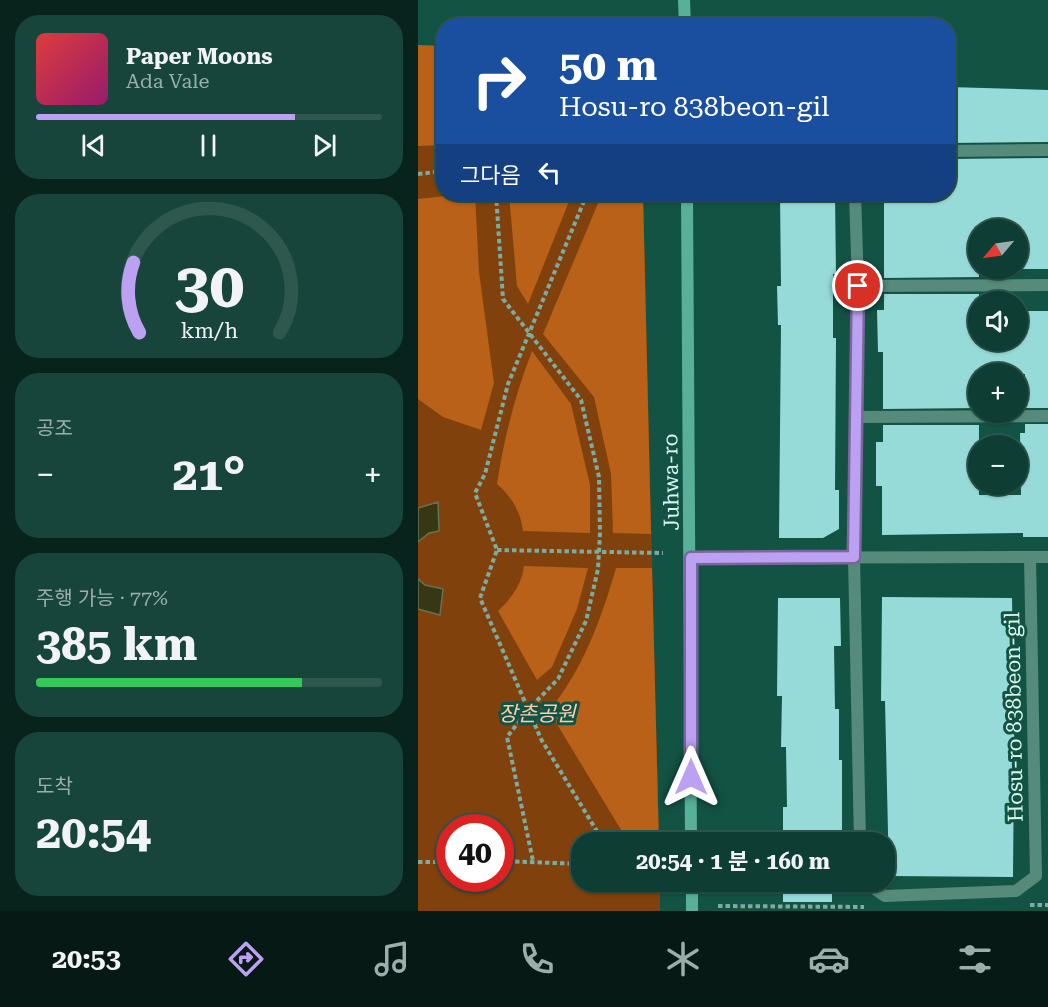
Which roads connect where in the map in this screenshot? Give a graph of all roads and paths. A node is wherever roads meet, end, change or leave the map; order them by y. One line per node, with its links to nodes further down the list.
1 (684, 0): 2 (street)
2 (685, 18)
3 (1048, 150): 4 (street)
4 (956, 151)
5 (436, 172): 6 (path)
6 (418, 174)
7 (496, 201): 13 (path)
8 (584, 201): 13 (path)
9 (687, 201): 22 (street, Juhwa-ro)
10 (856, 201): 12 (street)
11 (1048, 285): 12 (street)
12 (858, 286): 15 (street)
13 (529, 335): 16 (path); 17 (path)
14 (1048, 416): 15 (street)
15 (856, 417): 19 (street)
16 (497, 550): 17 (path); 23 (path)
17 (600, 551): 18 (path); 23 (path)
18 (663, 553)
19 (854, 557): 20 (street); 22 (street); 26 (street)
20 (1030, 557): 21 (street); 33 (street, Hosu-ro 838beon-gil)
21 (1048, 557)
22 (691, 558): 25 (street, Juhwa-ro)
23 (528, 710): 24 (path); 28 (path)
24 (597, 832)
25 (691, 832)
26 (860, 832)
27 (514, 861): 28 (path)
28 (533, 861): 31 (path)
29 (418, 862): 30 (path)
30 (436, 862)
31 (571, 863)
32 (691, 892): 34 (street)
33 (879, 892)
34 (691, 911)

